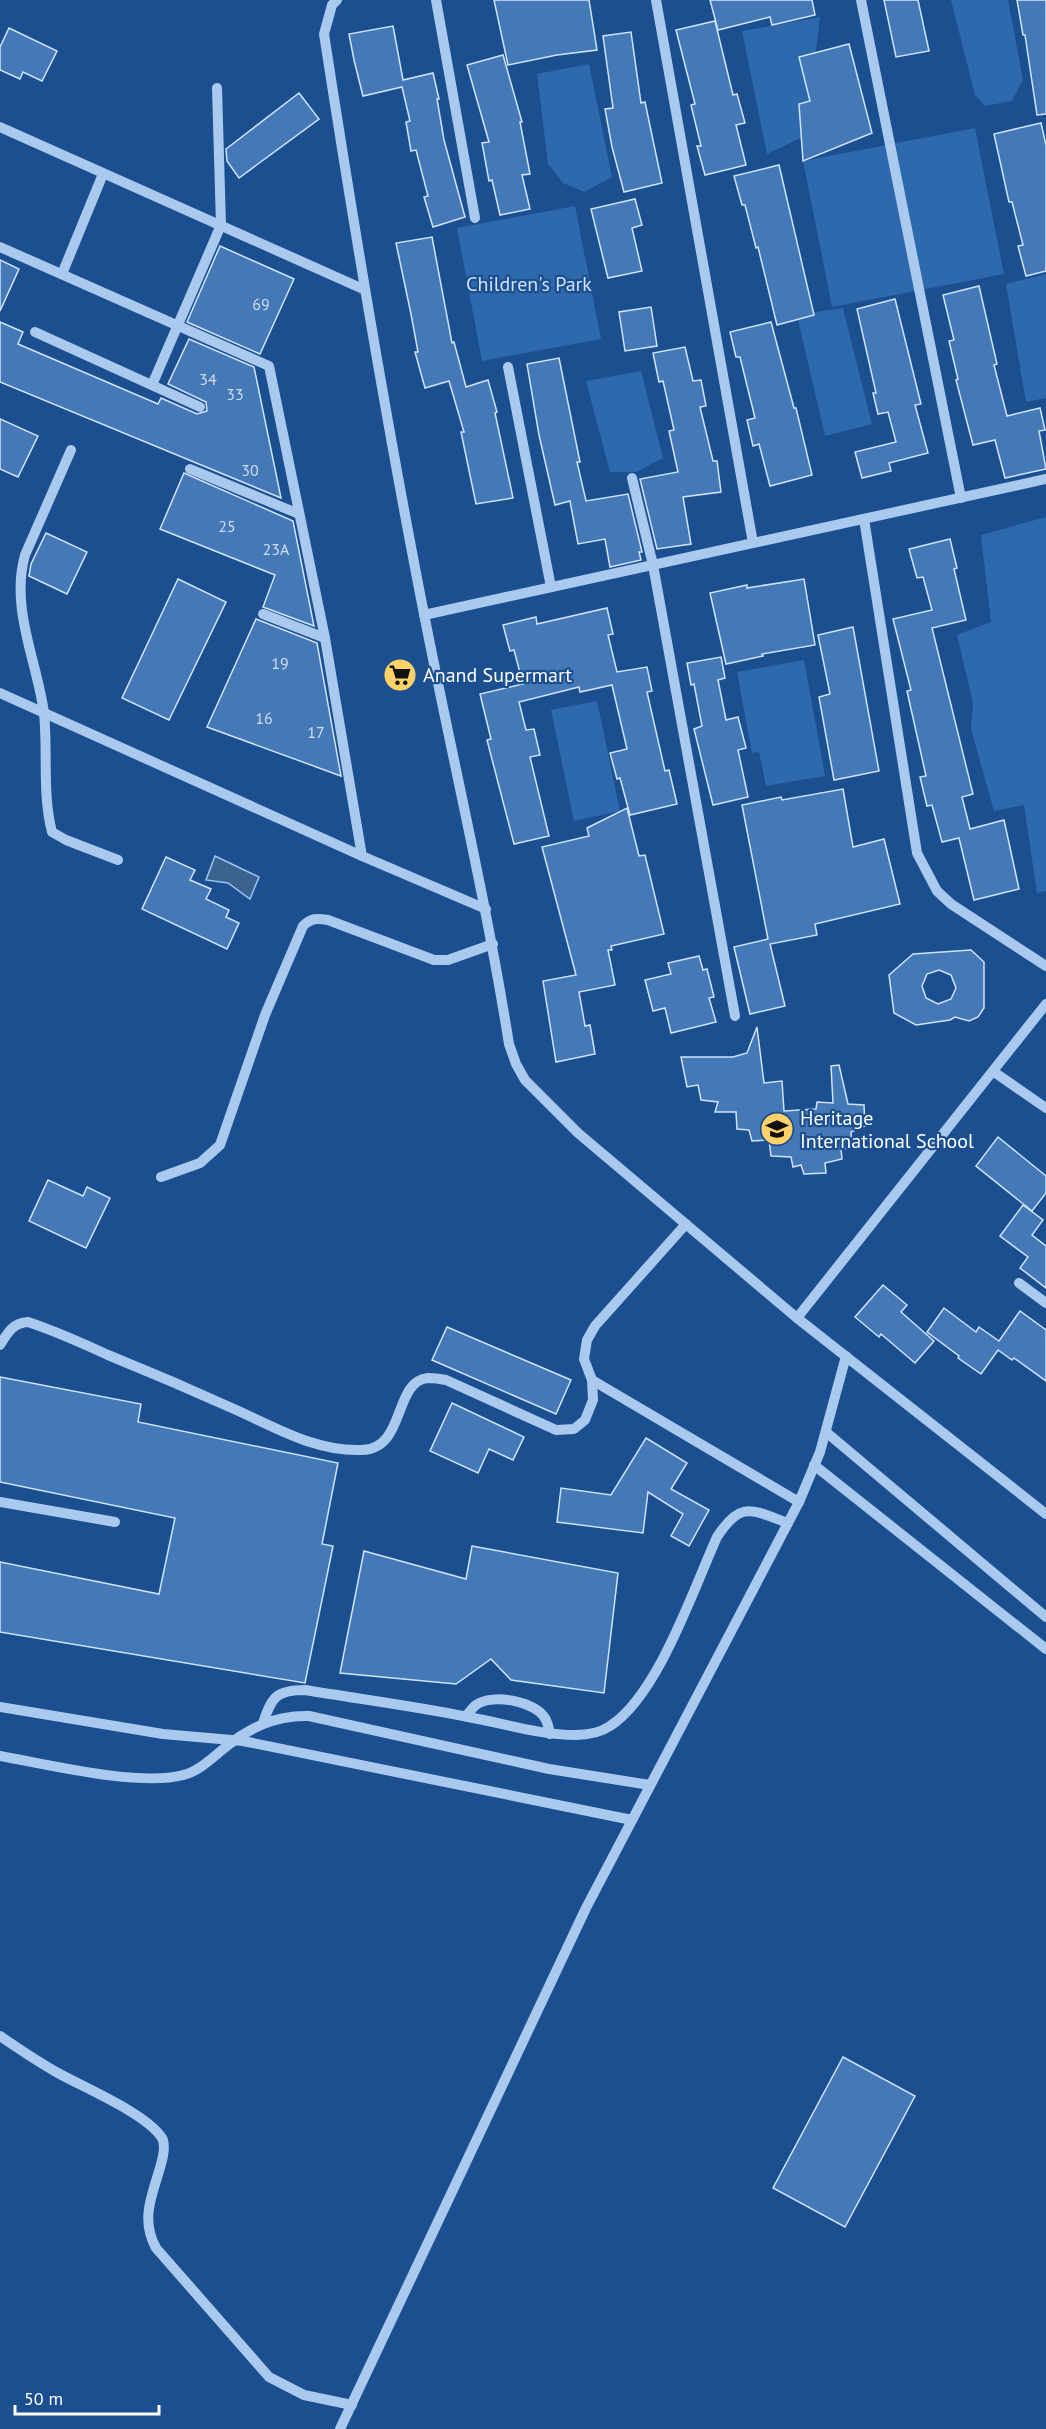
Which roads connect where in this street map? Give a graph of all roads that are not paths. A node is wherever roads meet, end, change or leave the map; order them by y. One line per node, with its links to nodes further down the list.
1 (337, 0): 12 (street)
2 (436, 0): 8 (street)
3 (656, 0): 25 (street)
4 (861, 0): 22 (street)
5 (217, 87): 9 (street)
6 (0, 127): 7 (street)
7 (103, 174): 9 (street); 11 (street)
8 (475, 218)
9 (221, 225): 12 (street); 13 (street)
10 (0, 247): 11 (street)
11 (62, 274): 13 (street)
12 (363, 289): 29 (street)
13 (178, 324): 16 (street); 23 (street)
14 (35, 332): 16 (street)
15 (508, 367): 27 (street)
16 (152, 385): 17 (street)
17 (200, 407)
18 (71, 450): 32 (street)
19 (190, 469): 23 (street)
20 (632, 478): 26 (street)
21 (1046, 479): 22 (street)
22 (962, 498): 24 (street)
23 (300, 514): 30 (street)
24 (864, 519): 25 (street); 37 (street)
25 (753, 543): 26 (street)
26 (652, 565): 27 (street); 39 (street)
27 (550, 587): 29 (street)
28 (263, 614): 30 (street)
29 (424, 615): 35 (street)
30 (325, 638): 33 (street)
31 (0, 693): 32 (street)
32 (44, 712): 33 (street); 34 (street)
33 (362, 856): 35 (street)
34 (118, 860)
35 (486, 909): 36 (street)
36 (493, 944): 42 (street); 43 (street)
37 (1046, 966)
38 (1046, 1004): 40 (street)
39 (735, 1016)
40 (994, 1072): 41 (street); 46 (street)
41 (1046, 1108)
42 (161, 1178)
43 (686, 1224): 46 (street); 49 (street)
44 (1019, 1283): 45 (street)
45 (1046, 1303)
46 (797, 1318): 48 (street)
47 (0, 1345): 49 (street)
48 (846, 1356): 50 (street); 54 (street)
49 (592, 1380): 53 (street)
50 (826, 1432): 51 (street); 57 (street)
51 (814, 1465): 53 (street); 58 (street)
52 (0, 1502): 55 (street)
53 (799, 1502): 56 (street)
54 (1045, 1513)
55 (115, 1522)
56 (788, 1523): 62 (street); 65 (street)
57 (1046, 1617)
58 (1046, 1649)
59 (0, 1707): 63 (street)
60 (466, 1716): 61 (street); 62 (street); 62 (street)
61 (263, 1723): 63 (street); 65 (street)
62 (550, 1734)
63 (233, 1740): 64 (street); 66 (street)
64 (0, 1756)
65 (650, 1785): 66 (street)
66 (632, 1820): 68 (street)
67 (0, 2036): 68 (street)
68 (352, 2405): 69 (street)
69 (340, 2429)

